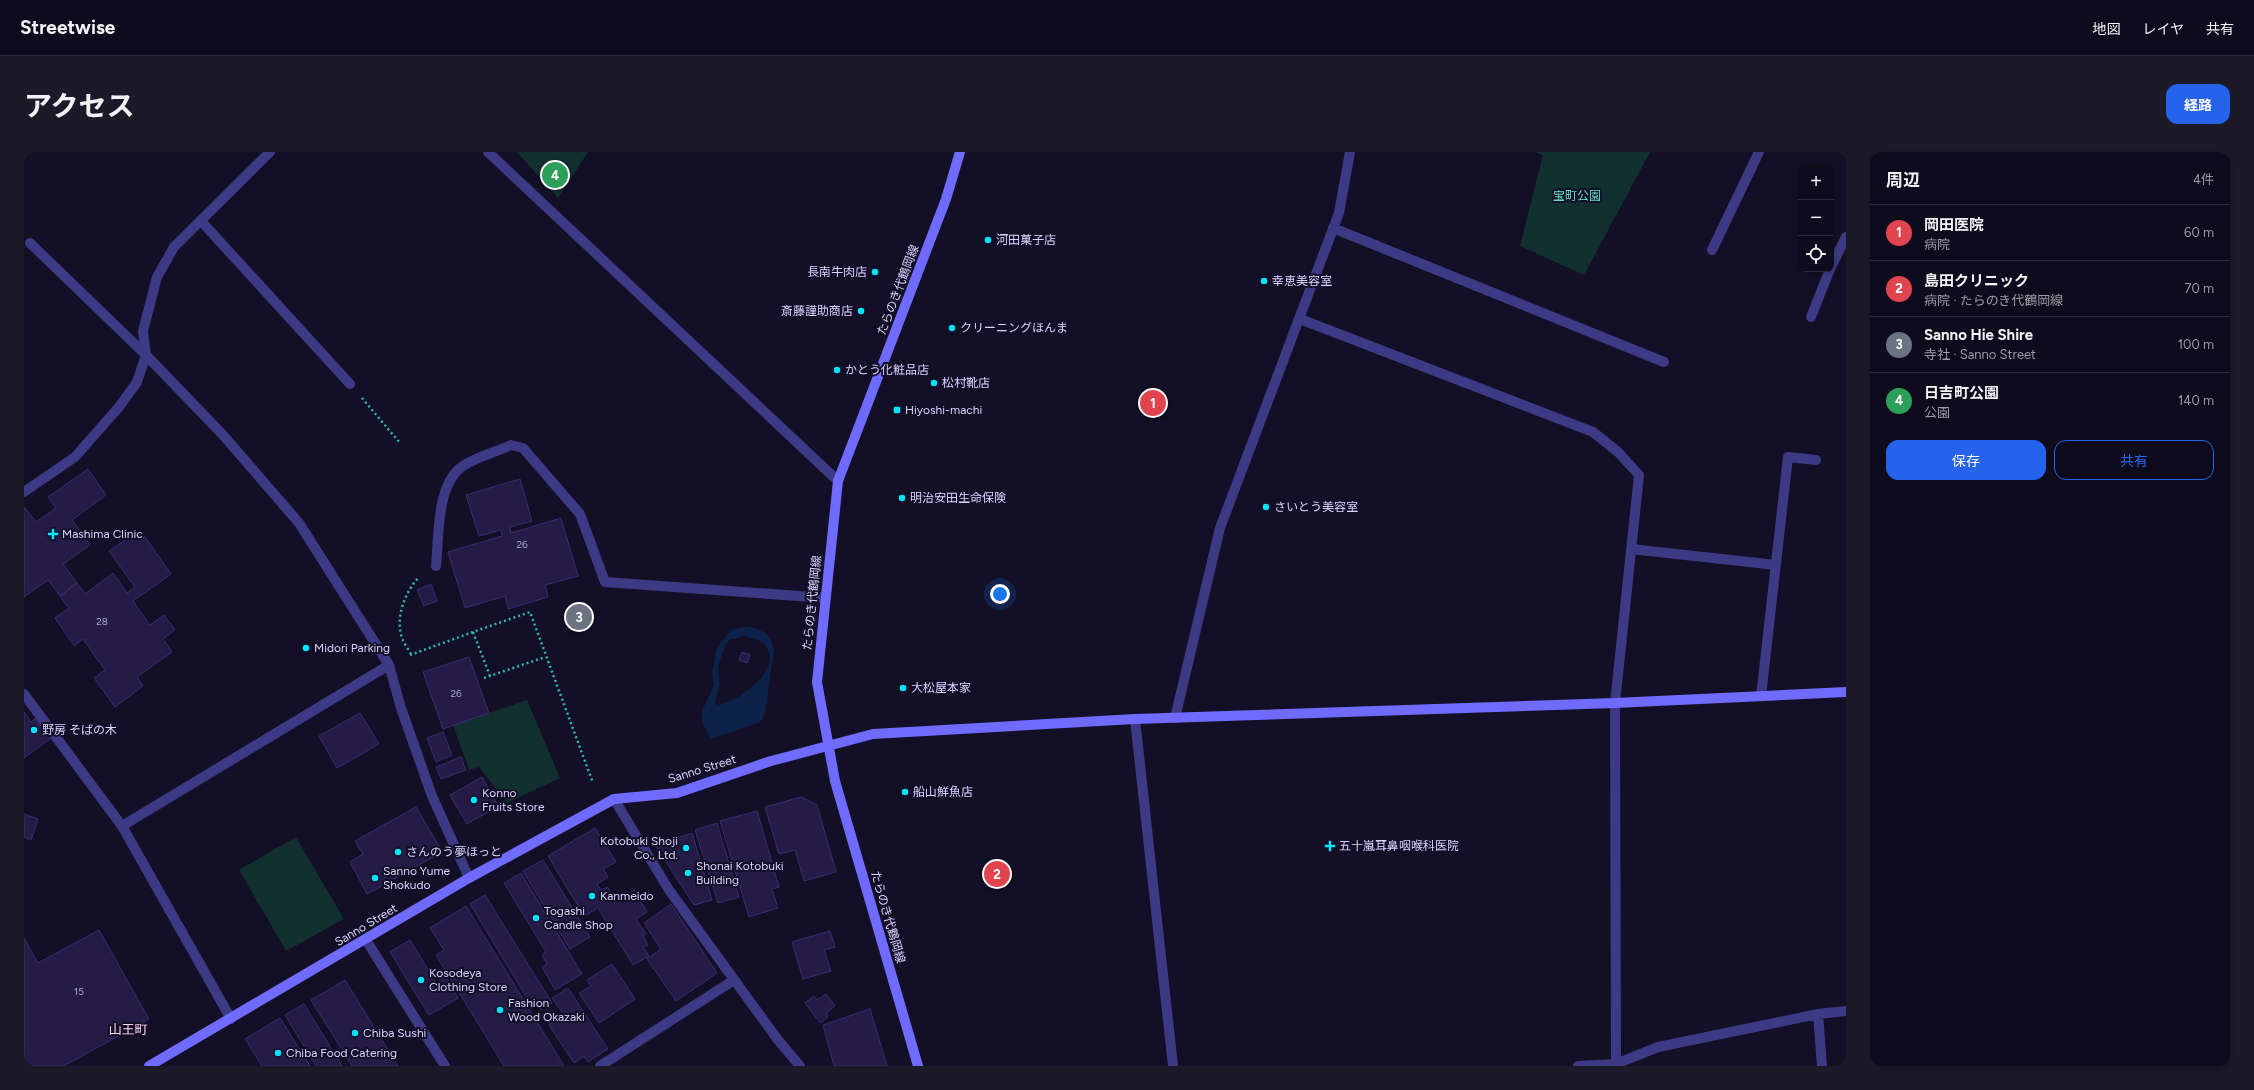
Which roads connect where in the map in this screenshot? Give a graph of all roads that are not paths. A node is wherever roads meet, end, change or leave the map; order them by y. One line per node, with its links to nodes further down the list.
1 (270, 152): 6 (street)
2 (488, 152): 19 (street)
3 (960, 152): 19 (street, たらのき代鶴岡線)
4 (1350, 152): 7 (street)
5 (1759, 152): 10 (street)
6 (201, 221): 15 (street); 17 (street)
7 (1333, 228): 14 (street); 16 (street)
8 (1846, 237): 11 (street)
9 (30, 243): 15 (street)
10 (1712, 250)
11 (1834, 260)
12 (1828, 272): 13 (street)
13 (1811, 317)
14 (1300, 319): 21 (street); 30 (street)
15 (146, 355): 20 (street); 25 (street)
16 (1664, 362)
17 (350, 384)
18 (1816, 460): 22 (street)
19 (838, 481): 24 (street, たらのき代鶴岡線)
20 (24, 492)
21 (1631, 549): 22 (street); 29 (street)
22 (1776, 565): 28 (street)
23 (436, 566): 24 (street)
24 (826, 598): 32 (street, たらのき代鶴岡線)
25 (389, 665): 34 (street); 35 (street)
26 (1846, 692): 28 (street, Sanno Street)
27 (24, 694): 34 (street)
28 (1761, 696): 29 (street, Sanno Street)
29 (1615, 702): 30 (street, Sanno Street); 41 (street)
30 (1175, 718): 31 (street, Sanno Street)
31 (1135, 719): 32 (street, Sanno Street); 47 (street)
32 (827, 746): 33 (street, Sanno Street); 46 (street, たらのき代鶴岡線)
33 (614, 799): 35 (street, Sanno Street); 37 (street)
34 (122, 826): 40 (street)
35 (469, 878): 36 (street, Sanno Street)
36 (366, 940): 40 (street, Sanno Street); 43 (street)
37 (734, 980): 44 (street); 45 (street)
38 (1846, 1011): 39 (street)
39 (1818, 1014): 41 (street); 49 (street)
40 (231, 1019): 42 (street, Sanno Street)
41 (1616, 1065): 48 (street)
42 (149, 1066)
43 (445, 1066)
44 (600, 1066)
45 (800, 1066)
46 (918, 1066)
47 (1173, 1066)
48 (1578, 1066)
49 (1822, 1066)

